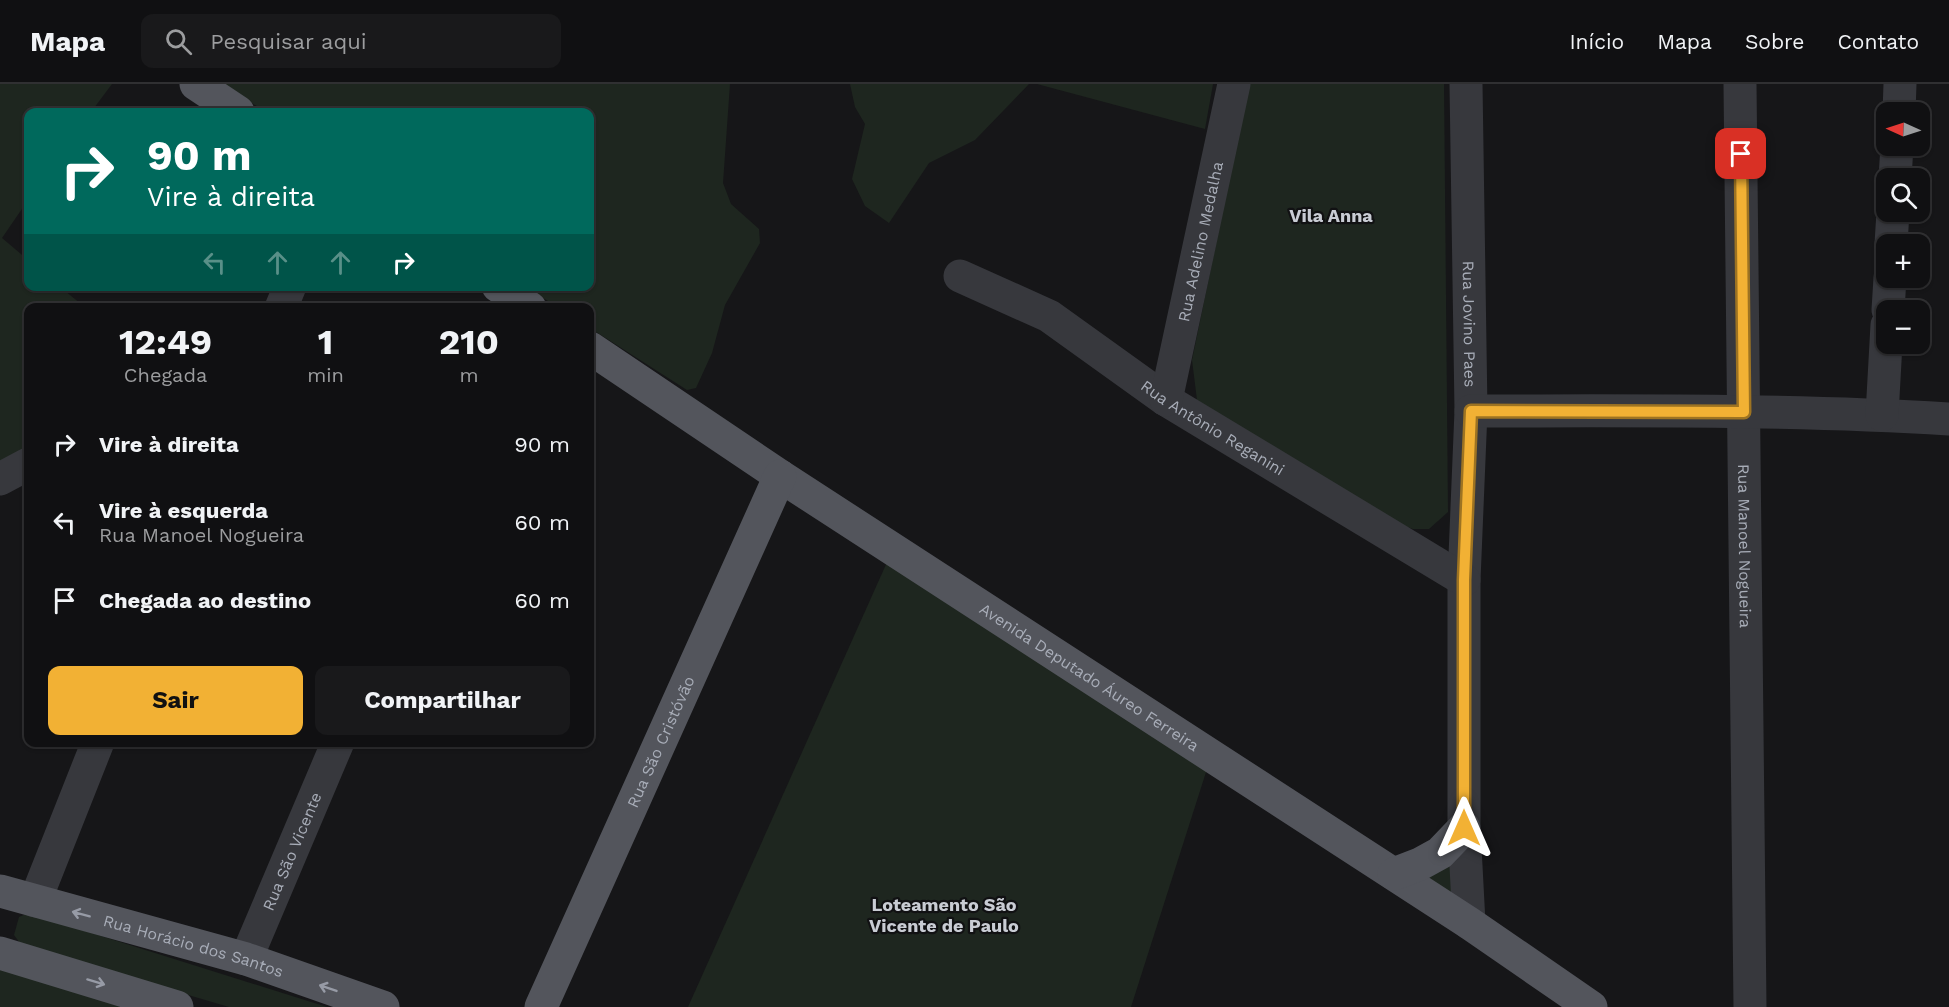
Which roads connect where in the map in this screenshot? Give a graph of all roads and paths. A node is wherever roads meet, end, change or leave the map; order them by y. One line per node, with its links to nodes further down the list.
1 (196, 84): 7 (main road)
2 (1234, 84): 11 (street, Rua Adelino Medalha)
3 (1466, 84): 12 (street, Rua Jovino Paes)
4 (1740, 84): 13 (street, Rua Manoel Nogueira)
5 (1900, 84): 6 (street)
6 (1899, 102)
7 (232, 108)
8 (960, 276): 11 (street, Rua Antônio Reganini)
9 (594, 351): 17 (main road, Avenida Deputado Áureo Ferreira)
10 (1885, 354): 14 (street)
11 (1167, 400): 19 (street, Rua Antônio Reganini)
12 (1471, 411): 13 (street); 19 (street, Rua Jovino Paes)
13 (1744, 412): 14 (street); 33 (street, Rua Manoel Nogueira)
14 (1882, 415): 15 (street)
15 (1949, 419)
16 (24, 466): 18 (street)
17 (780, 476): 23 (main road, Avenida Deputado Áureo Ferreira); 31 (main road, Rua São Cristóvão)
18 (0, 479)
19 (1464, 580): 22 (street, Rua Jovino Paes)
20 (96, 747): 25 (street)
21 (336, 747): 28 (street, Rua São Vicente)
22 (1464, 828): 23 (main road); 26 (street, Rua Jovino Paes)
23 (1394, 874): 26 (main road, Avenida Deputado Áureo Ferreira)
24 (0, 891): 25 (main road, Rua Horácio dos Santos)
25 (35, 901): 28 (main road, Rua Horácio dos Santos, one-way to 25)
26 (1469, 923): 32 (main road, Avenida Deputado Áureo Ferreira)
27 (0, 952): 29 (main road, one-way to 29)
28 (246, 959): 30 (main road, Rua Horácio dos Santos, one-way to 28)
29 (177, 1007)
30 (383, 1007)
31 (541, 1007)
32 (1591, 1007)
33 (1750, 1007)

